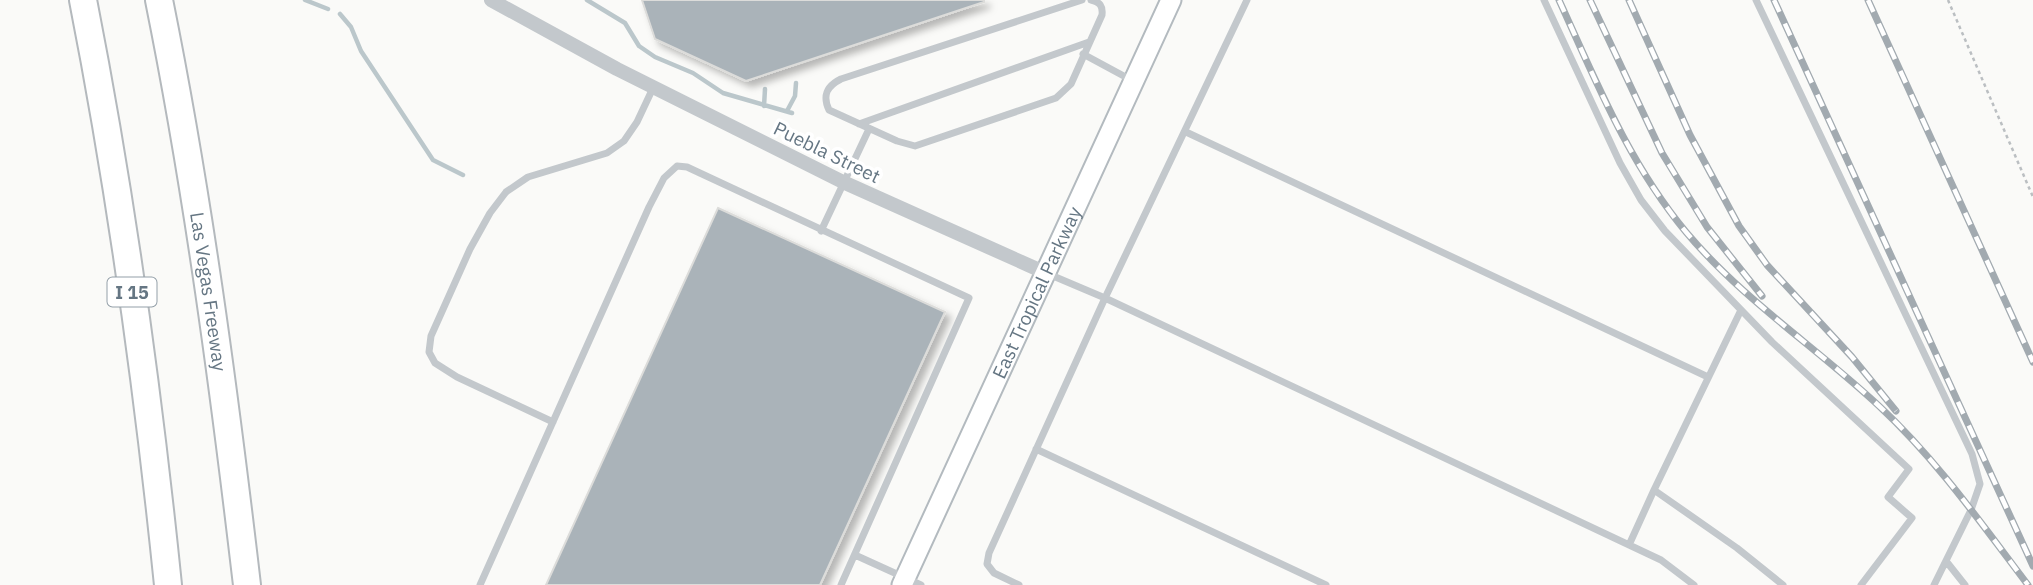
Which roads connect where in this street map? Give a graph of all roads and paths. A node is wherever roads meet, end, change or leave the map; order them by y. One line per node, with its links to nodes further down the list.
1 (83, 0): 33 (highway, I 15)
2 (159, 0): 34 (highway, Las Vegas Freeway)
3 (491, 0): 11 (street, Puebla Street)
4 (1082, 0): 16 (lane)
5 (1091, 0): 12 (lane)
6 (1171, 0): 14 (street, East Tropical Parkway)
7 (1247, 0): 18 (lane)
8 (1544, 0): 24 (lane)
9 (1756, 0): 31 (lane)
10 (1948, 0): 20 (path)
11 (510, 4): 15 (street, Puebla Street)
12 (1090, 41): 13 (lane); 16 (lane)
13 (1083, 54): 14 (lane); 17 (lane)
14 (1134, 81): 22 (street, East Tropical Parkway)
15 (654, 87): 19 (street, Puebla Street); 26 (lane)
16 (859, 124): 17 (lane)
17 (869, 129): 19 (lane)
18 (1186, 132): 23 (lane); 25 (lane)
19 (843, 182): 21 (lane); 22 (street, Puebla Street)
20 (2033, 197)
21 (821, 231): 26 (lane); 30 (lane)
22 (1045, 273): 23 (lane); 32 (street, East Tropical Parkway)
23 (1105, 298): 27 (lane); 29 (lane)
24 (1741, 310): 25 (lane); 41 (lane)
25 (1708, 377): 28 (lane)
26 (553, 422): 35 (lane)
27 (1037, 449): 37 (lane); 38 (lane)
28 (1654, 490): 29 (lane); 40 (lane)
29 (1629, 545): 39 (lane)
30 (855, 555): 32 (lane); 36 (lane)
31 (1946, 561): 42 (lane); 43 (lane)
32 (910, 583)
33 (169, 585)
34 (249, 585)
35 (480, 585)
36 (841, 585)
37 (1019, 585)
38 (1326, 585)
39 (1694, 585)
40 (1783, 585)
41 (1861, 585)
42 (1934, 585)
43 (1965, 585)

